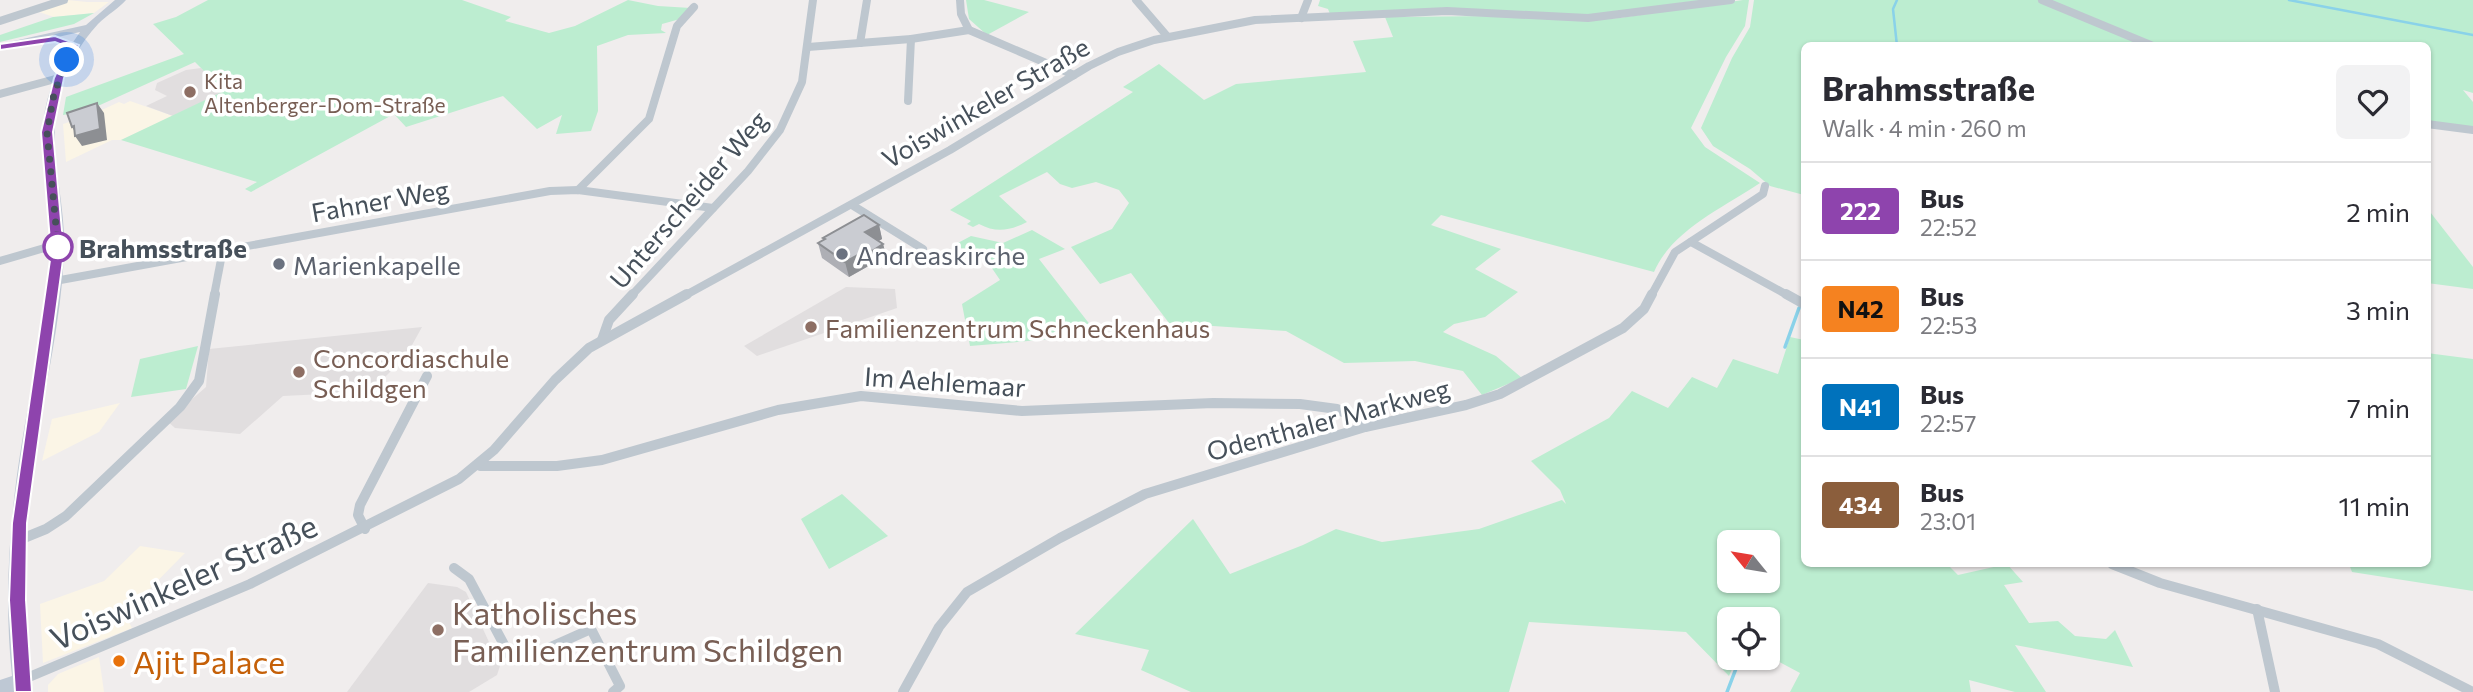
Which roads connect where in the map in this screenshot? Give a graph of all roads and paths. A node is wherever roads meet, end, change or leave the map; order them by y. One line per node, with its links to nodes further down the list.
1 (64, 0): 12 (street)
2 (121, 0): 13 (main road)
3 (813, 0): 22 (street, Unterscheider Weg)
4 (867, 0): 19 (street)
5 (960, 0): 14 (street)
6 (1136, 0): 15 (street)
7 (1308, 0): 11 (street)
8 (1731, 0): 11 (street, Voiswinkeler Straße)
9 (2042, 0): 18 (street)
10 (694, 7): 30 (street)
11 (1301, 18): 15 (street, Voiswinkeler Straße)
12 (0, 21)
13 (86, 29): 17 (main road); 20 (main road)
14 (969, 30): 16 (street); 23 (street)
15 (1167, 36): 23 (street, Voiswinkeler Straße)
16 (911, 39): 19 (street); 26 (street)
17 (28, 41): 20 (main road); 21 (main road)
18 (2142, 42)
19 (860, 43): 22 (street)
20 (74, 45): 24 (main road)
21 (0, 47)
22 (808, 47): 32 (street, Unterscheider Weg)
23 (1074, 75): 31 (street, Voiswinkeler Straße)
24 (59, 78): 25 (street); 34 (main road)
25 (0, 94)
26 (908, 102)
27 (2431, 125): 28 (street)
28 (2473, 130)
29 (1765, 186): 33 (street, Odenthaler Markweg)
30 (578, 190): 32 (street, Fahner Weg); 35 (street, Fahner Weg)
31 (852, 205): 36 (street); 40 (street, Voiswinkeler Straße)
32 (713, 208): 40 (street, Unterscheider Weg)
33 (1691, 242): 39 (street); 42 (street, Odenthaler Markweg)
34 (58, 244): 37 (street); 38 (main road)
35 (223, 249): 38 (street, Fahner Weg); 45 (street)
36 (923, 249)
37 (0, 261)
38 (55, 281): 45 (main road)
39 (1801, 302)
40 (602, 340): 43 (street, Voiswinkeler Straße)
41 (427, 376): 44 (street)
42 (1365, 427): 43 (street, Im Aehlemaar); 52 (street, Odenthaler Markweg)
43 (480, 466): 44 (street, Voiswinkeler Straße)
44 (365, 528): 49 (street, Voiswinkeler Straße)
45 (19, 540): 49 (main road)
46 (2120, 567): 48 (street)
47 (454, 568): 51 (street)
48 (2257, 609): 53 (street); 54 (street)
49 (23, 686): 50 (main road)
50 (0, 688)
51 (617, 689)
52 (903, 692)
53 (2275, 692)
54 (2473, 692)

